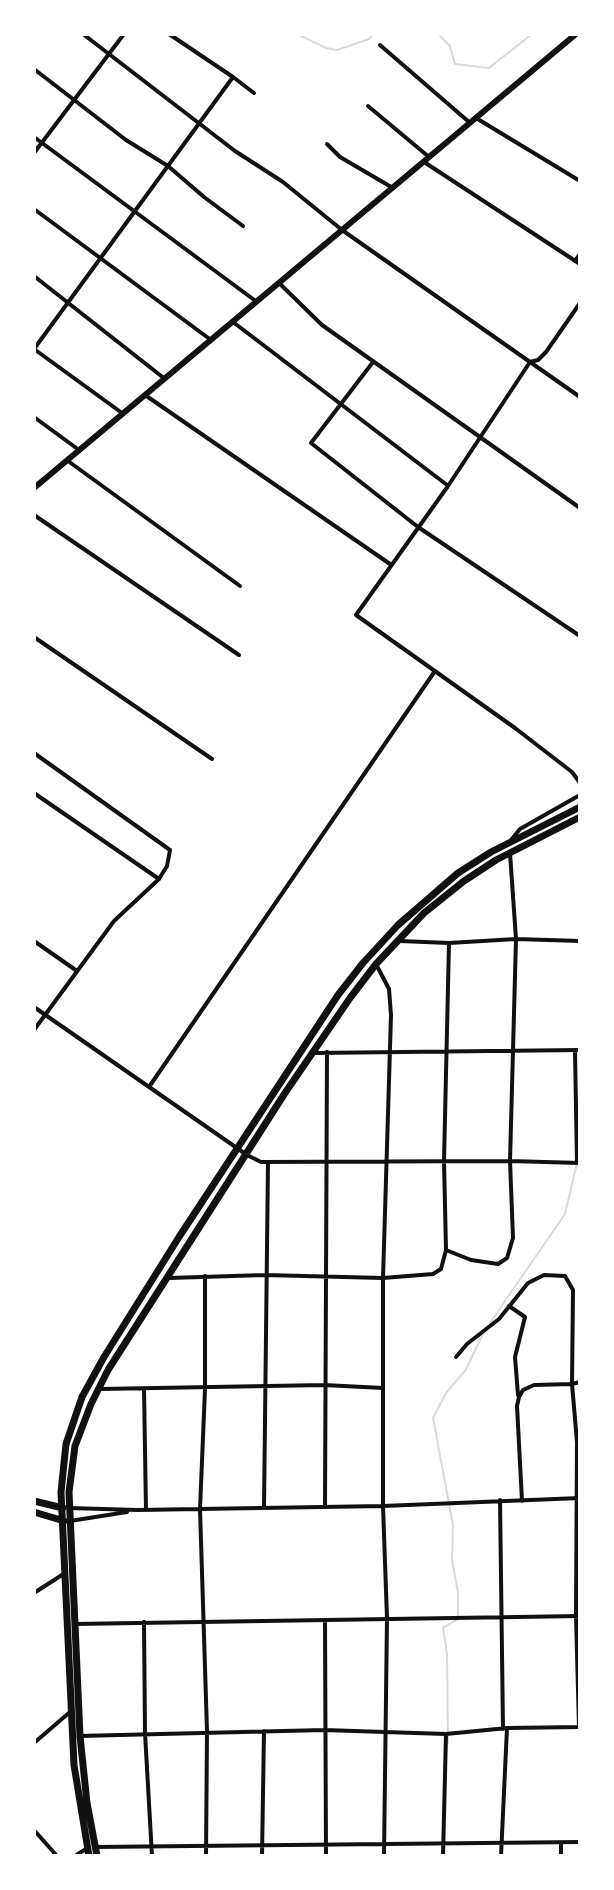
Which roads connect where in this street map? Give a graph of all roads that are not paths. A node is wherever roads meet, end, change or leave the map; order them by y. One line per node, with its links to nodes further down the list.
1 (83, 34): 6 (street)
2 (124, 34): 6 (street)
3 (169, 34): 8 (street)
4 (576, 34): 12 (main road)
5 (380, 45): 12 (street)
6 (109, 53): 10 (street); 13 (street)
7 (34, 69): 10 (street)
8 (233, 77): 9 (street); 13 (street)
9 (254, 93)
10 (74, 100): 15 (street); 19 (street)
11 (368, 106): 18 (street)
12 (473, 120): 18 (main road); 20 (street)
13 (200, 122): 19 (street); 25 (street)
14 (34, 137): 15 (street)
15 (42, 143): 17 (street); 23 (street)
16 (327, 144): 21 (street)
17 (34, 153)
18 (426, 160): 21 (main road); 28 (street)
19 (168, 166): 23 (street); 24 (street)
20 (580, 181)
21 (393, 188): 25 (main road)
22 (34, 209): 27 (street)
23 (134, 212): 27 (street); 32 (street)
24 (243, 226)
25 (342, 230): 30 (main road); 38 (street)
26 (580, 254): 28 (street)
27 (100, 258): 31 (street); 35 (street)
28 (578, 262)
29 (34, 276): 31 (street)
30 (279, 283): 32 (main road); 37 (street)
31 (68, 302): 36 (street); 39 (street)
32 (257, 302): 34 (main road)
33 (580, 303): 38 (street)
34 (233, 322): 35 (main road); 42 (street)
35 (211, 340): 39 (main road)
36 (34, 349): 43 (street)
37 (373, 362): 42 (street); 45 (street)
38 (530, 362): 41 (street); 45 (street)
39 (165, 379): 40 (main road)
40 (145, 395): 43 (main road); 53 (street)
41 (580, 397)
42 (341, 405): 48 (street); 52 (street)
43 (123, 414): 46 (main road)
44 (34, 417): 46 (street)
45 (479, 436): 48 (street); 50 (street)
46 (79, 450): 47 (main road)
47 (67, 460): 49 (main road); 54 (street)
48 (448, 486): 52 (street)
49 (34, 488)
50 (580, 508)
51 (34, 515): 57 (street)
52 (418, 527): 53 (street); 55 (street)
53 (390, 564): 58 (street)
54 (240, 586)
55 (580, 636)
56 (34, 637): 60 (street)
57 (239, 655)
58 (435, 671): 61 (street); 85 (street)
59 (34, 753): 68 (street)
60 (212, 759)
61 (580, 783)
62 (34, 793): 68 (street)
63 (580, 795): 66 (street)
64 (580, 807): 66 (main road)
65 (580, 817): 67 (main road)
66 (510, 842): 86 (main road)
67 (510, 853): 69 (street); 71 (main road)
68 (159, 879): 75 (street)
69 (516, 939): 72 (street); 73 (street); 79 (street)
70 (34, 941): 75 (street)
71 (398, 941): 73 (street); 74 (main road)
72 (580, 941)
73 (449, 943): 81 (street)
74 (376, 964): 80 (street); 84 (main road)
75 (77, 971): 77 (street)
76 (34, 1007): 77 (street)
77 (45, 1015): 78 (street); 85 (street)
78 (34, 1030)
79 (513, 1050): 81 (street); 82 (street); 89 (street)
80 (390, 1051): 81 (street); 83 (street); 92 (street)
81 (448, 1051): 88 (street)
82 (578, 1051): 93 (street)
83 (327, 1052): 84 (street); 91 (street)
84 (313, 1053): 87 (main road)
85 (149, 1087): 86 (street)
86 (238, 1148): 87 (street); 118 (main road)
87 (247, 1155): 90 (street); 98 (main road)
88 (444, 1161): 89 (street); 92 (street); 94 (street)
89 (510, 1161): 93 (street); 94 (street)
90 (268, 1162): 91 (street); 95 (street)
91 (327, 1162): 92 (street); 96 (street)
92 (385, 1162): 99 (street)
93 (579, 1163)
94 (446, 1250): 99 (street)
95 (265, 1275): 96 (street); 97 (street); 105 (street)
96 (325, 1275): 99 (street); 104 (street)
97 (205, 1276): 98 (street); 109 (street)
98 (166, 1278): 107 (main road)
99 (383, 1278): 106 (street)
100 (509, 1306): 101 (street); 103 (street); 110 (street)
101 (456, 1357)
102 (580, 1382): 103 (street)
103 (572, 1384): 110 (street); 111 (street)
104 (324, 1385): 105 (street); 106 (street); 115 (street)
105 (265, 1386): 109 (street); 117 (street)
106 (383, 1388): 116 (street)
107 (98, 1389): 108 (street); 118 (main road)
108 (144, 1389): 109 (street); 121 (street)
109 (205, 1389): 119 (street)
110 (519, 1397): 114 (street)
111 (578, 1498): 114 (street); 126 (street)
112 (500, 1500): 114 (street); 116 (street); 127 (street)
113 (34, 1501): 118 (main road)
114 (522, 1501)
115 (325, 1506): 116 (street); 117 (street)
116 (383, 1506): 128 (street)
117 (264, 1507): 119 (street)
118 (65, 1508): 120 (street); 123 (main road)
119 (200, 1509): 121 (street); 130 (street)
120 (138, 1510): 121 (street); 123 (street)
121 (146, 1510)
122 (34, 1512): 123 (main road)
123 (66, 1521): 124 (main road); 132 (main road)
124 (65, 1573): 125 (street); 132 (main road)
125 (34, 1593)
126 (578, 1616): 127 (street); 134 (street)
127 (501, 1617): 128 (street); 135 (street)
128 (387, 1618): 129 (street); 139 (street)
129 (325, 1620): 130 (street); 136 (street)
130 (204, 1621): 131 (street); 137 (street)
131 (144, 1622): 132 (street); 140 (street)
132 (71, 1625): 133 (main road); 142 (main road)
133 (70, 1712): 142 (main road); 143 (street)
134 (580, 1727): 135 (street)
135 (505, 1729): 141 (street); 150 (street)
136 (324, 1730): 138 (street); 139 (street); 149 (street)
137 (207, 1731): 138 (street); 140 (street); 153 (street)
138 (264, 1731): 152 (street)
139 (387, 1732): 141 (street); 146 (street)
140 (145, 1733): 142 (street); 151 (street)
141 (446, 1734): 147 (street)
142 (76, 1736): 154 (main road)
143 (35, 1741)
144 (34, 1830): 155 (street)
145 (580, 1842): 148 (street)
146 (385, 1843): 147 (street); 149 (street); 161 (street)
147 (443, 1843): 150 (street); 162 (street)
148 (561, 1843): 150 (street); 164 (street)
149 (326, 1844): 152 (street); 160 (street)
150 (501, 1844): 163 (street)
151 (152, 1845): 153 (street); 154 (street); 157 (street)
152 (262, 1845): 153 (street); 159 (street)
153 (207, 1846): 158 (street)
154 (92, 1852): 156 (street)
155 (57, 1856)
156 (75, 1856)
157 (152, 1856)
158 (206, 1856)
159 (262, 1856)
160 (326, 1856)
161 (384, 1856)
162 (443, 1856)
163 (501, 1856)
164 (561, 1856)

